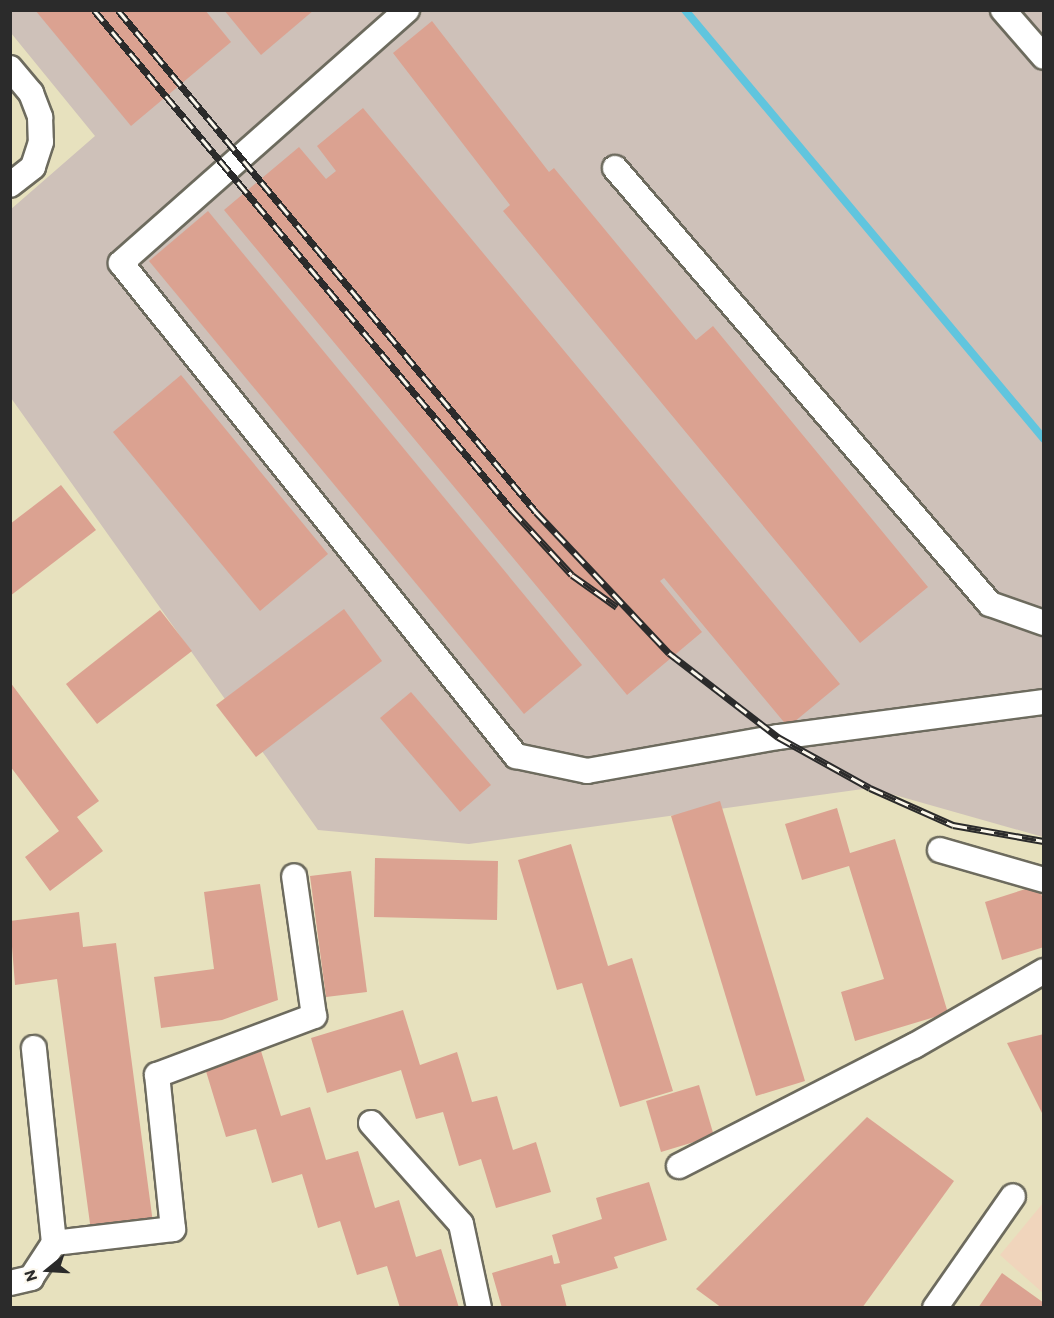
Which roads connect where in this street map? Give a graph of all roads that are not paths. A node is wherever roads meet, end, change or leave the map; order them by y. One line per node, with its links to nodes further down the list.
1 (407, 10): 8 (street)
2 (1003, 10): 3 (street)
3 (1044, 57)
4 (10, 68): 6 (street)
5 (615, 168): 7 (street)
6 (10, 185)
7 (1044, 623)
8 (1044, 702)
9 (940, 850): 11 (street)
10 (294, 876): 17 (street)
11 (1044, 880)
12 (1044, 970): 15 (street)
13 (34, 1048): 17 (street)
14 (371, 1124): 19 (street)
15 (679, 1166)
16 (1013, 1196): 20 (street)
17 (54, 1243): 18 (street)
18 (10, 1283)
19 (479, 1308)
20 (935, 1308)

